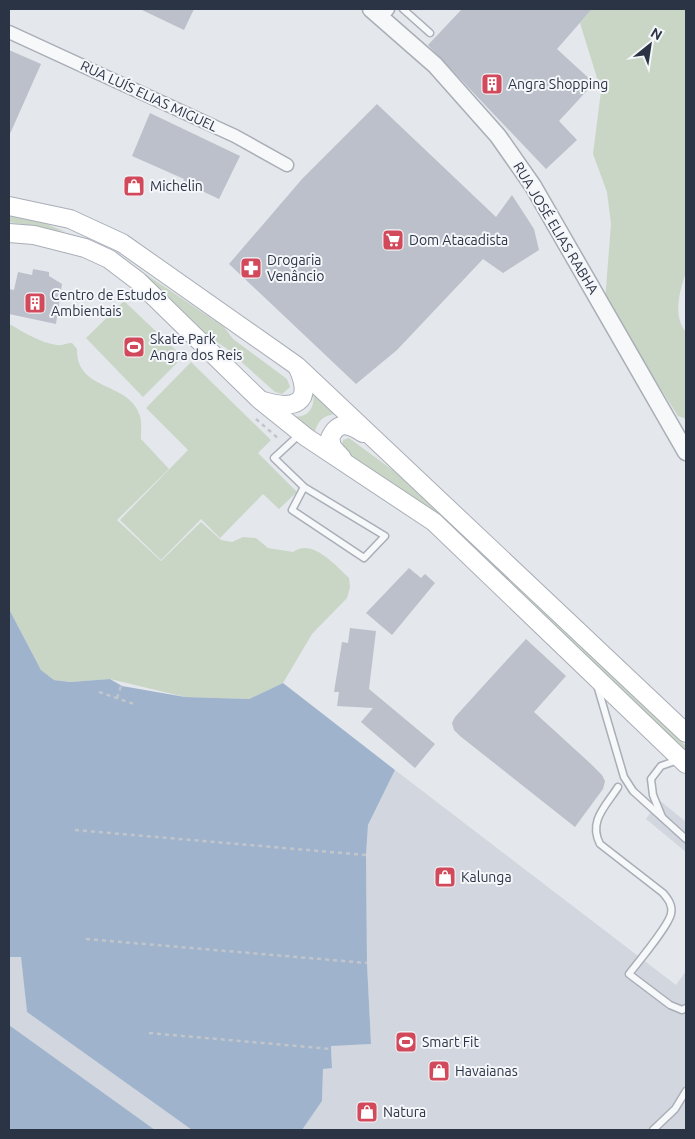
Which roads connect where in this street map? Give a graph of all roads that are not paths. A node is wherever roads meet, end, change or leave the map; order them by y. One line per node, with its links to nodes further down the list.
1 (403, 9): 4 (lane)
2 (380, 11): 12 (street, RUA JOSÉ ELIAS RABHA)
3 (9, 32): 5 (street, RUA LUÍS ELIAS MIGUEL)
4 (430, 33)
5 (287, 164)
6 (9, 206): 8 (main road)
7 (9, 232): 9 (main road)
8 (297, 366): 9 (main road); 11 (main road)
9 (257, 408): 10 (main road)
10 (301, 433): 13 (main road); 14 (lane)
11 (376, 440): 13 (main road); 16 (main road)
12 (686, 452)
13 (351, 468): 15 (main road)
14 (304, 487): 14 (lane)
15 (594, 675): 17 (main road); 19 (lane)
16 (686, 733)
17 (683, 762): 19 (lane)
18 (618, 787): 21 (lane)
19 (662, 818): 20 (lane)
20 (686, 839)
21 (686, 1008)
22 (686, 1091): 23 (lane)
23 (653, 1130)

